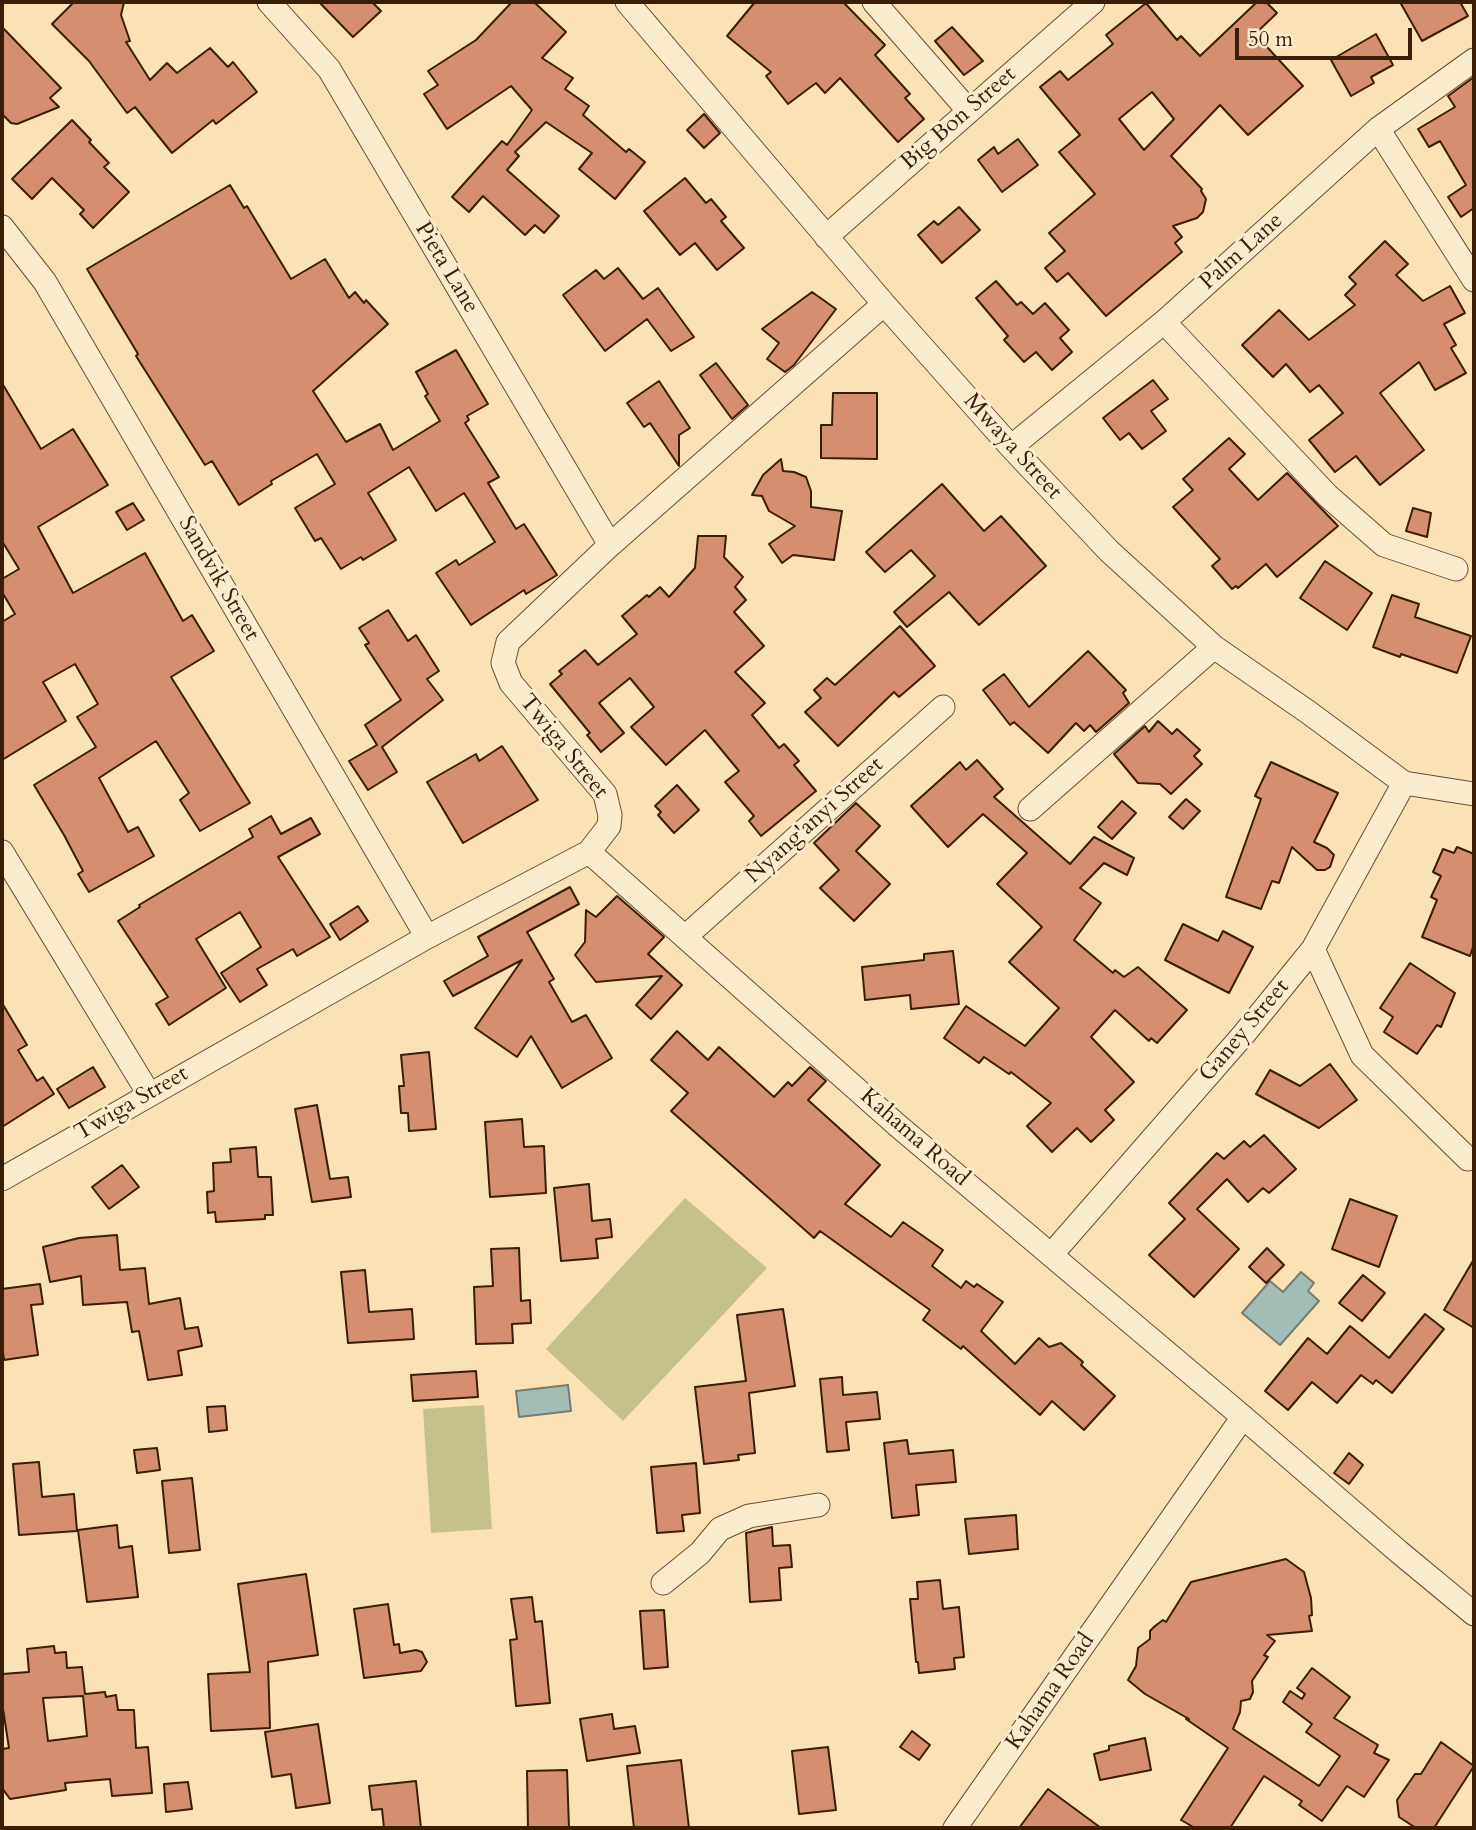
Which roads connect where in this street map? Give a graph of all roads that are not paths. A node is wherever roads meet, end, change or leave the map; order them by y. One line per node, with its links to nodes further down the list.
1 (269, 2): 14 (street, Pieta Lane)
2 (627, 2): 9 (street, Mwaya Street)
3 (874, 2): 6 (street)
4 (1093, 2): 6 (street, Big Bon Street)
5 (1474, 60): 7 (street, Palm Lane)
6 (968, 110): 9 (street, Big Bon Street)
7 (1378, 130): 10 (street); 12 (street, Palm Lane)
8 (2, 227): 24 (street, Sandvik Street)
9 (827, 237): 11 (street, Mwaya Street)
10 (1474, 279)
11 (884, 304): 13 (street, Mwaya Street); 14 (street, Twiga Street)
12 (1164, 322): 13 (street, Palm Lane); 15 (street)
13 (1011, 447): 16 (street, Mwaya Street)
14 (610, 545): 22 (street, Twiga Street)
15 (1457, 569)
16 (1214, 647): 18 (street, Mwaya Street); 20 (street)
17 (943, 707): 23 (street, Nyang'anyi Street)
18 (1404, 783): 19 (street, Mwaya Street); 25 (street, Ganey Street)
19 (1474, 794)
20 (1030, 809)
21 (2, 852): 26 (street)
22 (589, 852): 23 (street, Kahama Road); 24 (street, Twiga Street)
23 (686, 936): 29 (street, Kahama Road)
24 (427, 937): 26 (street, Twiga Street)
25 (1314, 949): 27 (street); 29 (street, Ganey Street)
26 (149, 1094): 28 (street, Twiga Street)
27 (1468, 1159)
28 (2, 1179)
29 (1051, 1255): 30 (street, Kahama Road)
30 (1243, 1417): 33 (street, Kahama Road); 34 (street, Kahama Road)
31 (818, 1505): 32 (street)
32 (663, 1583)
33 (1474, 1614)
34 (955, 1828)

